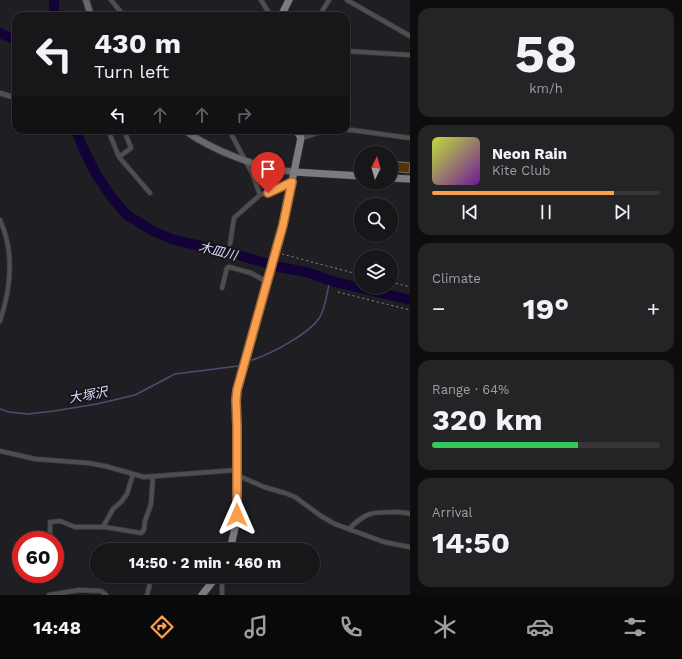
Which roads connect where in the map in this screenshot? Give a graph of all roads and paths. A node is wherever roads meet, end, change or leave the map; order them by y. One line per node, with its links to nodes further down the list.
1 (86, 0): 7 (main road)
2 (111, 0): 8 (street)
3 (261, 0): 9 (street)
4 (289, 0): 10 (main road)
5 (329, 0): 11 (street)
6 (348, 0): 12 (street)
7 (90, 12)
8 (121, 12)
9 (268, 12)
10 (283, 12)
11 (322, 12)
12 (410, 36)
13 (350, 51): 14 (street)
14 (410, 55)
15 (0, 93): 16 (street)
16 (12, 97)
17 (350, 130): 25 (street)
18 (110, 134): 26 (street)
19 (126, 134): 26 (street)
20 (191, 134): 27 (main road)
21 (232, 134): 27 (street)
22 (298, 134): 24 (main road)
23 (314, 134): 24 (street)
24 (301, 138): 28 (main road)
25 (410, 138)
26 (119, 158): 33 (street)
27 (245, 159): 28 (main road); 34 (street)
28 (294, 172): 29 (main road); 32 (main road)
29 (354, 176)
30 (398, 178): 31 (main road)
31 (410, 179)
32 (292, 182): 34 (street); 37 (main road)
33 (150, 193)
34 (260, 195): 36 (street)
35 (0, 220): 45 (street)
36 (230, 244)
37 (275, 254): 38 (path); 39 (main road)
38 (354, 273)
39 (268, 278): 42 (street); 47 (main road)
40 (398, 284): 41 (path)
41 (410, 287)
42 (222, 288)
43 (338, 292): 44 (path)
44 (410, 310)
45 (0, 321)
46 (0, 451): 48 (street)
47 (237, 472): 49 (street); 52 (street); 54 (main road)
48 (134, 474): 49 (street); 51 (street)
49 (153, 476): 51 (street)
50 (410, 514): 52 (street)
51 (103, 527): 53 (street)
52 (349, 529): 55 (street)
53 (50, 531)
54 (232, 543)
55 (410, 547)
56 (151, 583): 61 (street)
57 (212, 583): 62 (main road)
58 (222, 583): 63 (street)
59 (49, 595): 60 (street)
60 (106, 595)
61 (148, 595)
62 (202, 595)
63 (222, 595)

